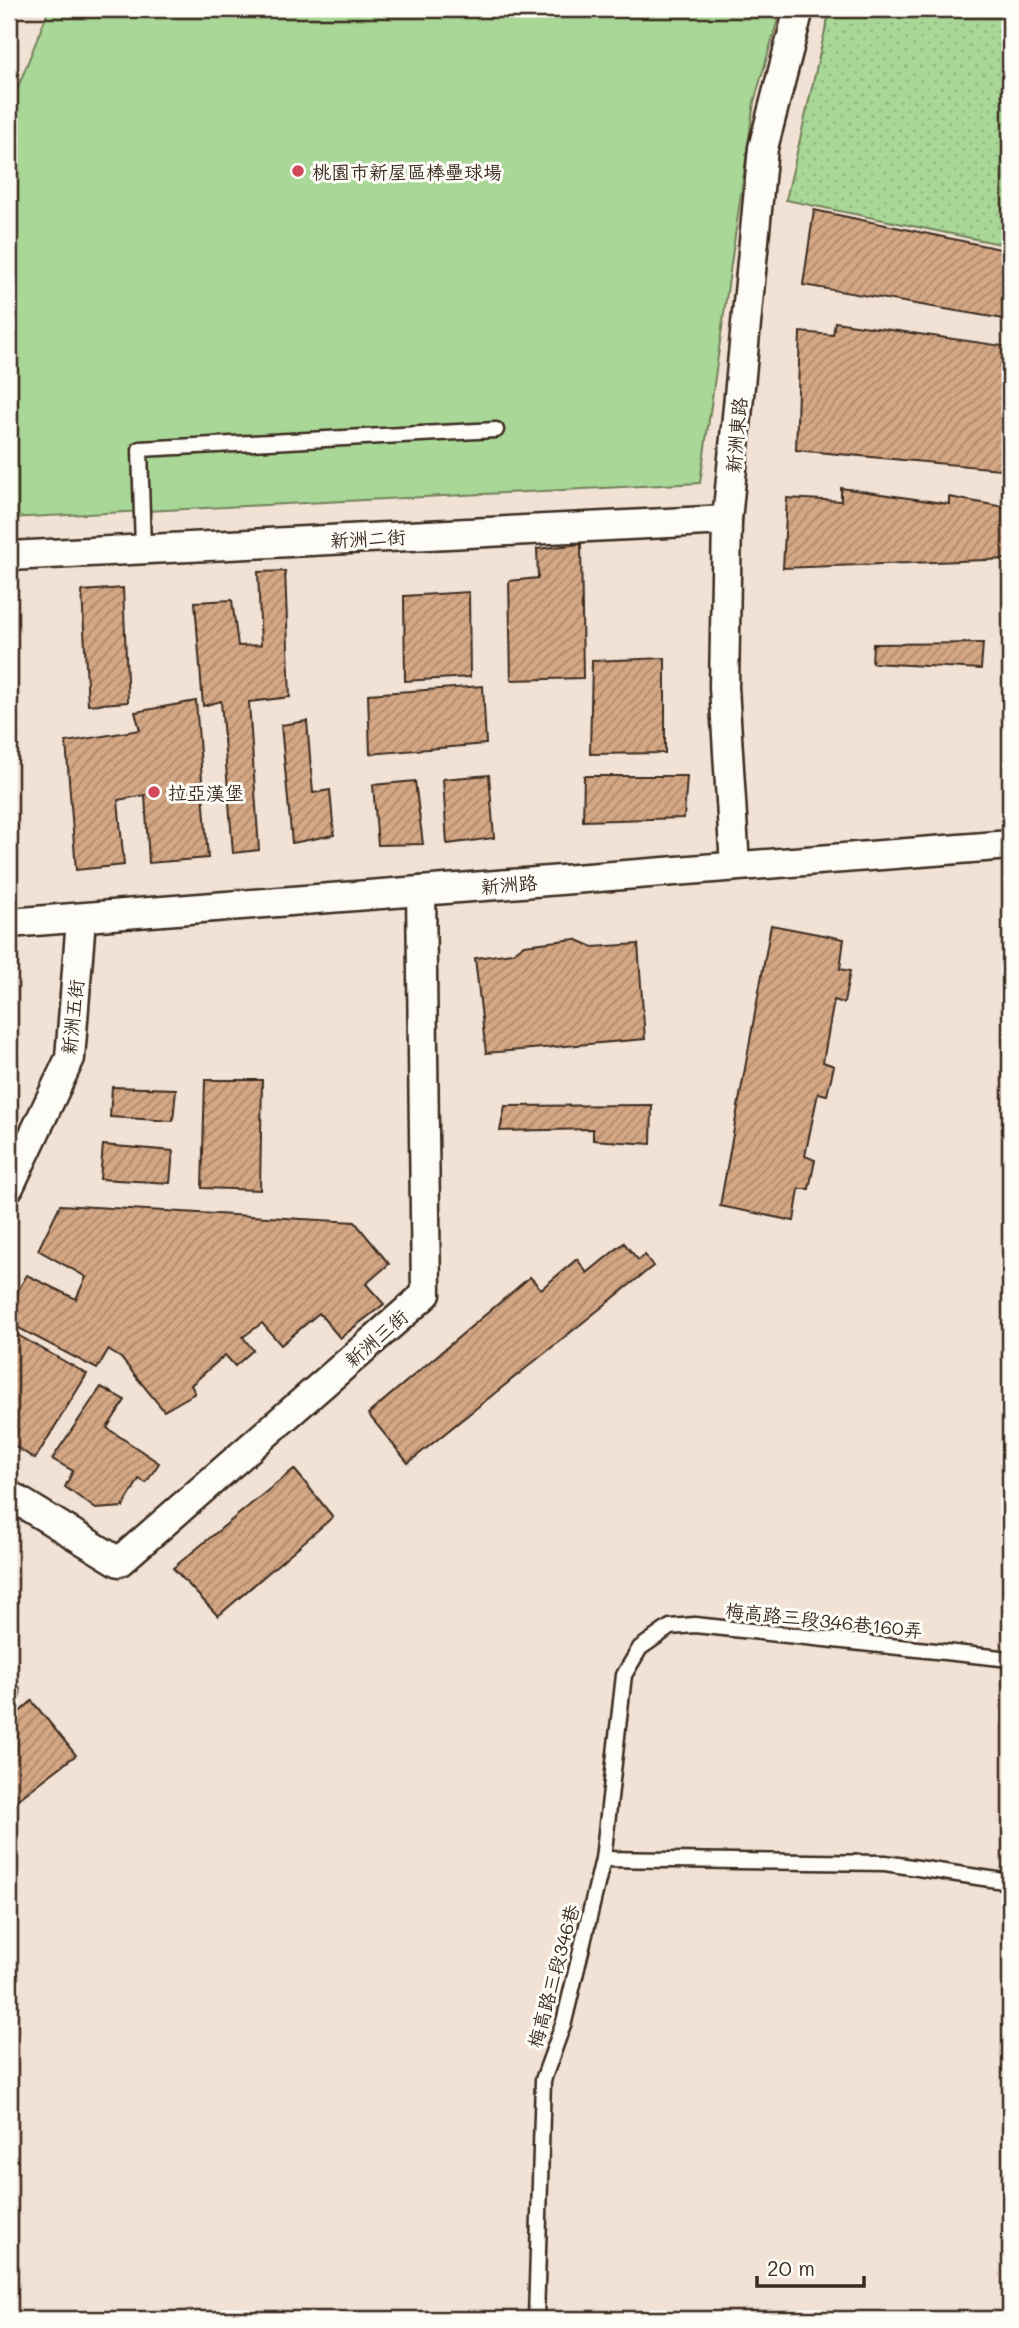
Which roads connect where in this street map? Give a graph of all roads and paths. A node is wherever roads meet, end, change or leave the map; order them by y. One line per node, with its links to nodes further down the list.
1 (799, 9): 3 (street, 新洲東路)
2 (496, 430): 4 (lane)
3 (727, 520): 4 (street, 新洲二街); 7 (street, 新洲東路)
4 (143, 549): 5 (street, 新洲二街)
5 (9, 556)
6 (1010, 845): 7 (street, 新洲路)
7 (734, 866): 8 (street, 新洲路)
8 (421, 891): 9 (street, 新洲路); 12 (street, 新洲三街)
9 (81, 919): 10 (street, 新洲路); 11 (street, 新洲五街)
10 (9, 923)
11 (9, 1187)
12 (9, 1495)
13 (640, 1648): 14 (lane, 梅高路三段346巷160弄); 15 (lane, 梅高路三段346巷)
14 (1010, 1659)
15 (603, 1858): 16 (lane); 17 (lane, 梅高路三段346巷)
16 (1010, 1882)
17 (536, 2319)

